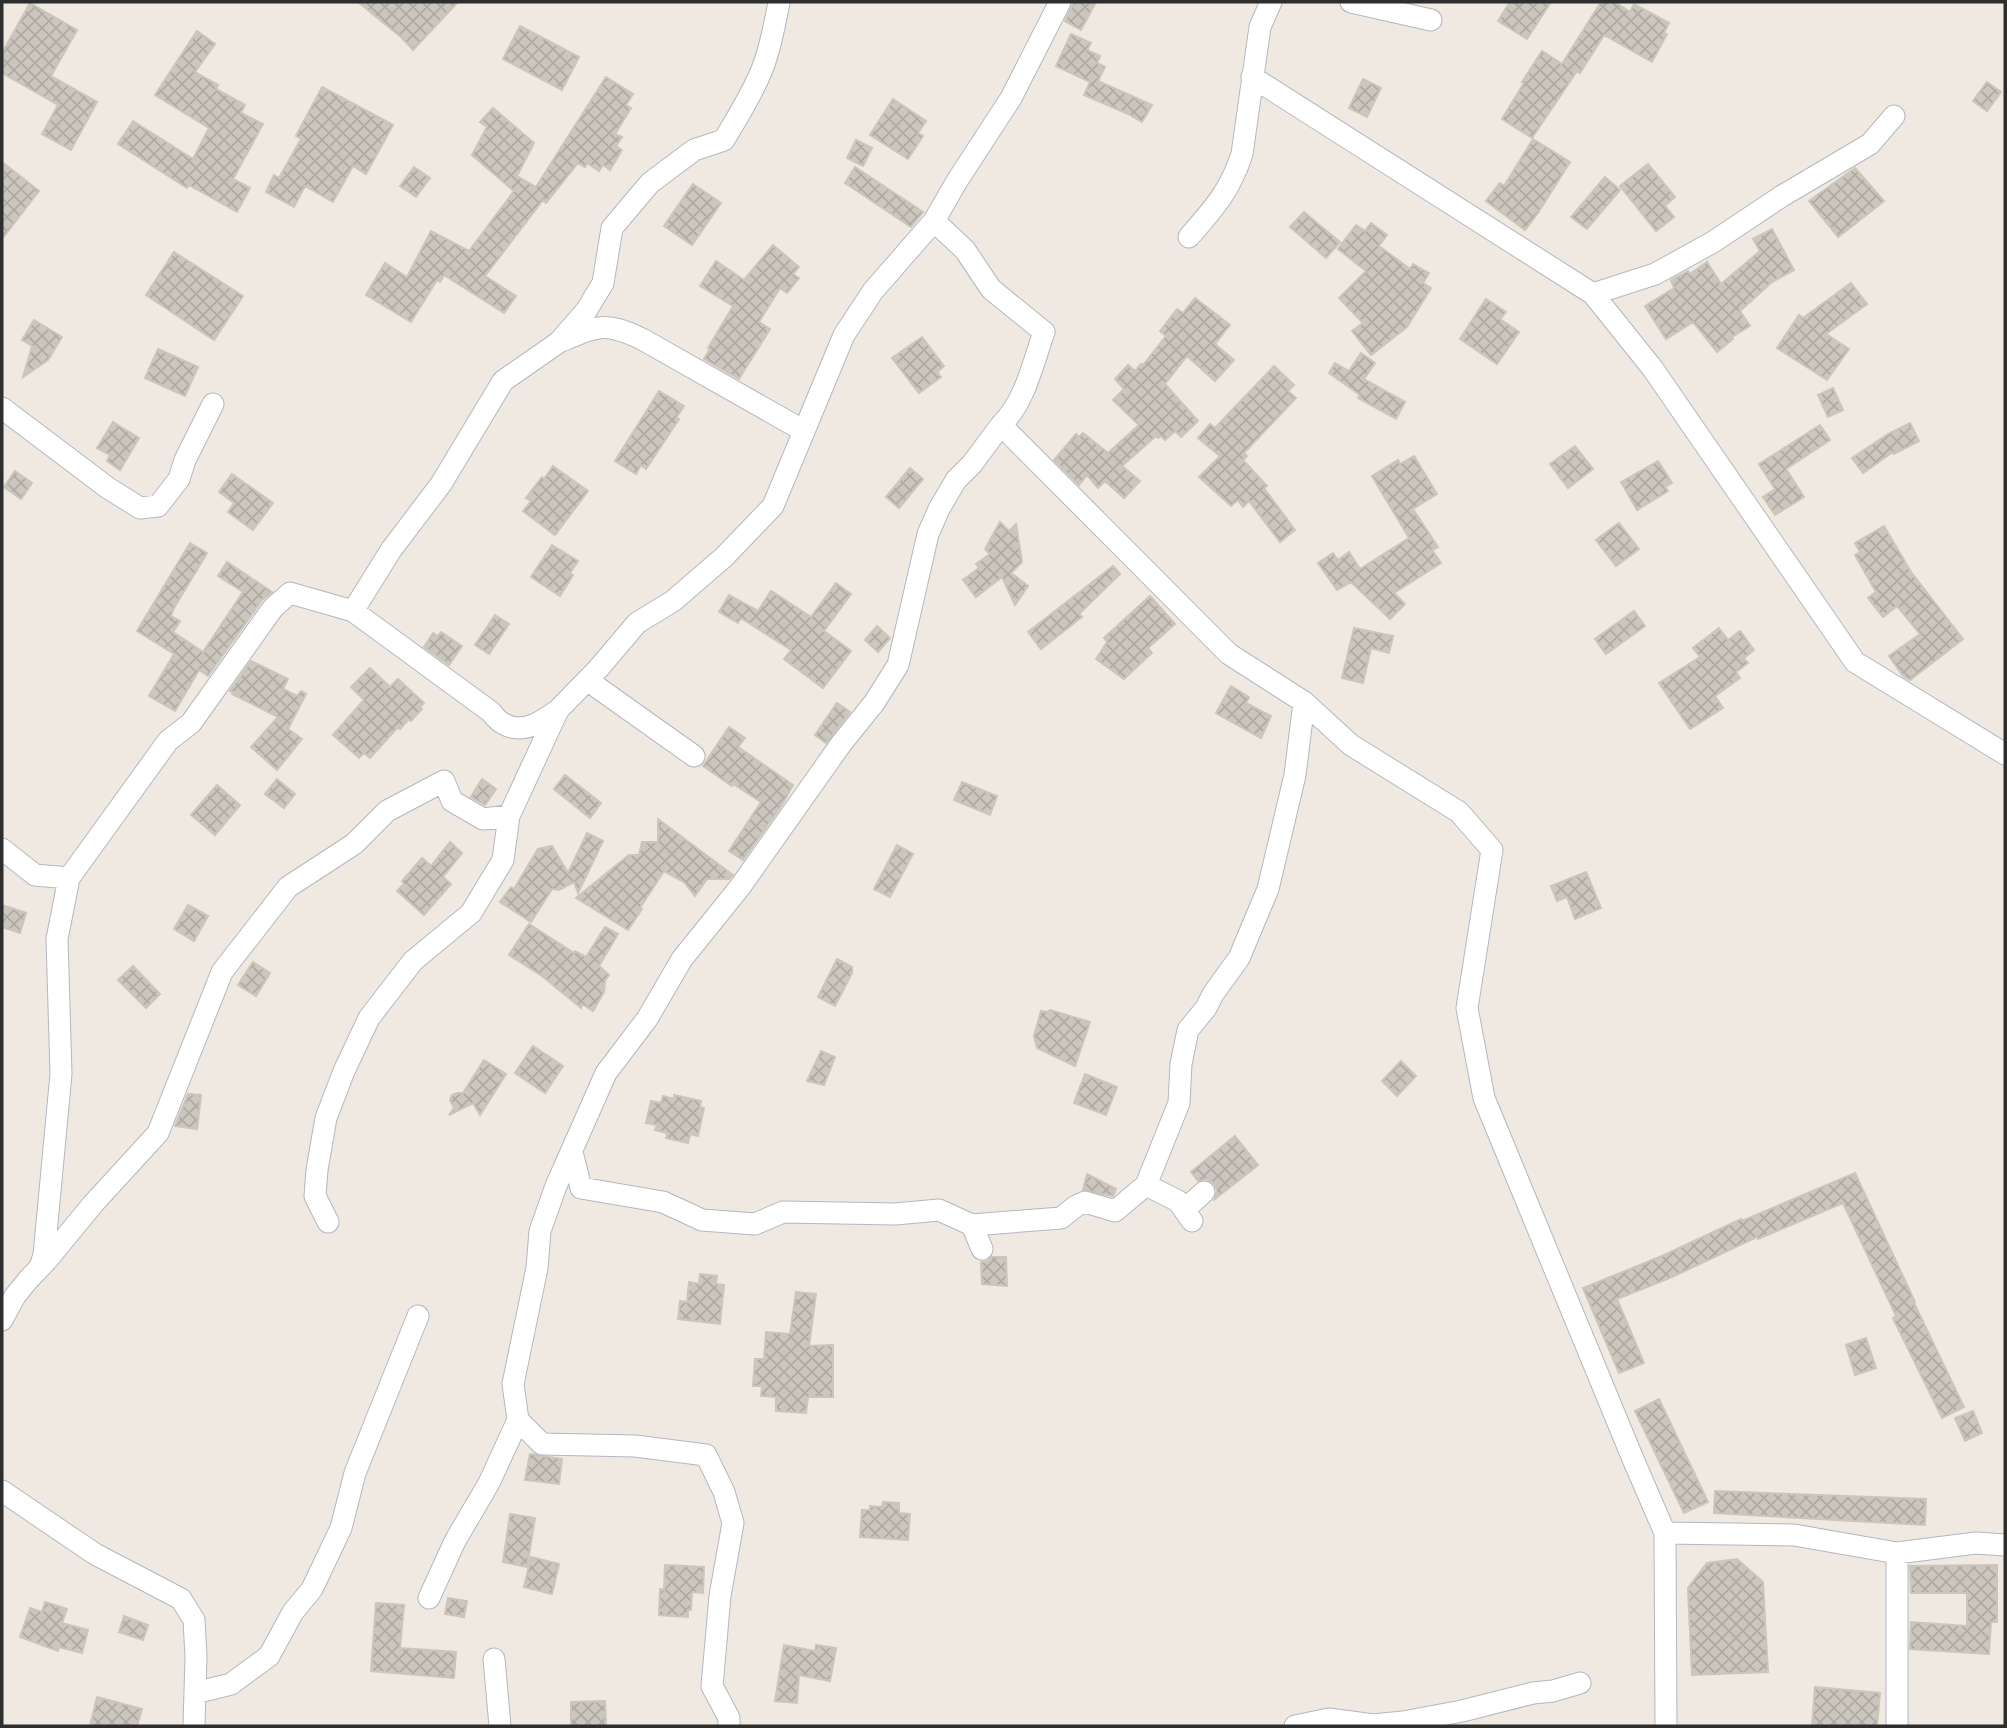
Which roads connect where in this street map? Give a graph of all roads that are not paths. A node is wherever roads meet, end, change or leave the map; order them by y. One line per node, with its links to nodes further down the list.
1 (779, 2): 11 (street)
2 (1060, 2): 8 (street)
3 (1270, 2): 6 (street)
4 (1351, 2): 5 (street)
5 (1431, 20)
6 (1252, 77): 9 (street); 10 (street)
7 (1894, 116): 10 (street)
8 (934, 221): 14 (street); 15 (street)
9 (1189, 237)
10 (1593, 294): 20 (street)
11 (559, 342): 15 (street); 16 (street)
12 (212, 404): 13 (street)
13 (2, 408)
14 (1000, 425): 18 (street); 25 (street)
15 (804, 431): 17 (street)
16 (353, 611): 19 (street); 24 (street)
17 (587, 680): 19 (street); 21 (street)
18 (1304, 702): 26 (street); 36 (street)
19 (558, 710): 22 (street)
20 (2005, 754)
21 (694, 756)
22 (509, 816): 28 (street); 31 (street)
23 (2, 849): 24 (street)
24 (69, 878): 31 (street)
25 (572, 1152): 29 (street); 34 (street)
26 (1146, 1185): 27 (street); 29 (street)
27 (1204, 1192)
28 (328, 1222)
29 (972, 1225): 30 (street)
30 (982, 1249)
31 (39, 1269): 33 (street)
32 (418, 1315): 42 (street)
33 (2, 1320)
34 (518, 1420): 39 (street); 45 (street)
35 (2, 1491): 42 (street)
36 (1665, 1533): 38 (street); 47 (street)
37 (2005, 1545): 38 (street)
38 (1897, 1553): 48 (street)
39 (429, 1598)
40 (494, 1659): 44 (street)
41 (1580, 1683): 46 (street)
42 (195, 1693): 43 (street)
43 (194, 1726)
44 (500, 1726)
45 (729, 1726)
46 (1295, 1726)
47 (1666, 1726)
48 (1897, 1726)

